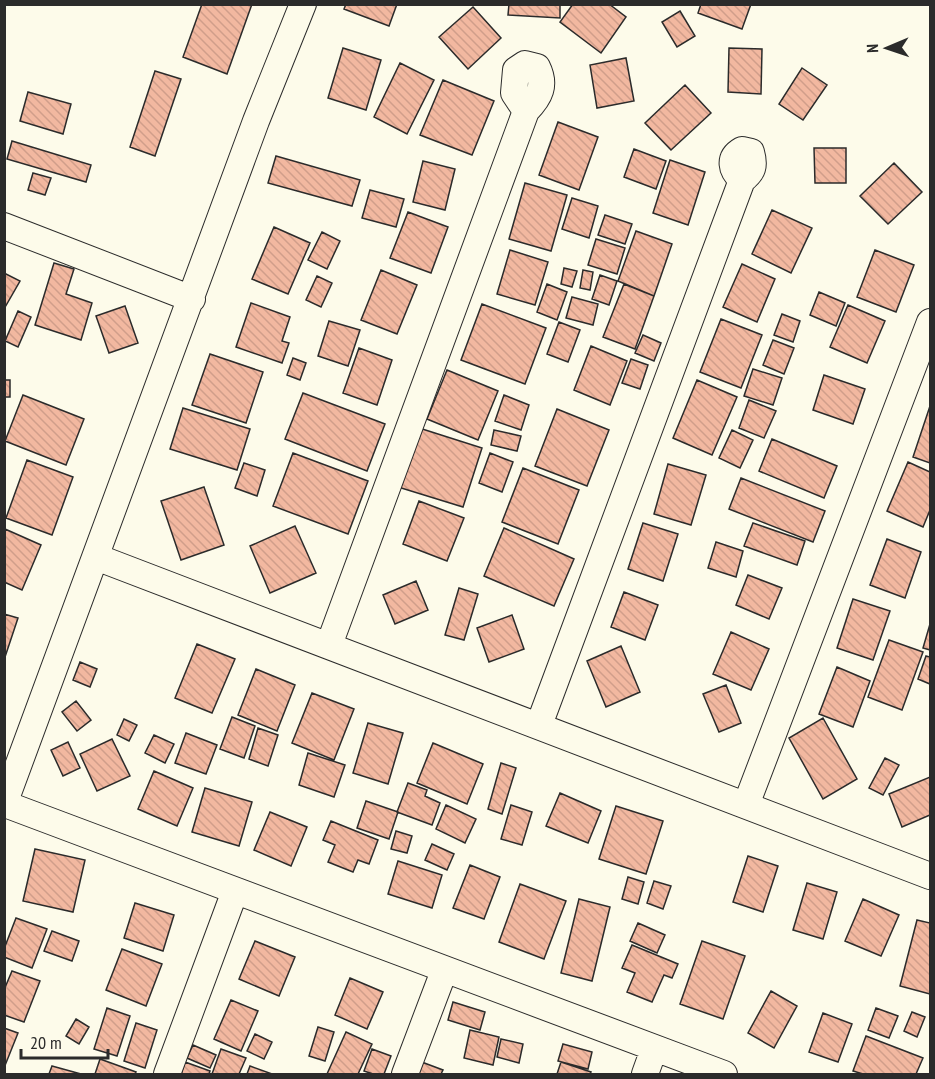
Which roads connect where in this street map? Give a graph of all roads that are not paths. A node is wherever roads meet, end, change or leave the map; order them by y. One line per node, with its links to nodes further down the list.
1 (303, 4): 5 (street)
2 (526, 111): 8 (street)
3 (741, 180): 9 (street)
4 (4, 226): 5 (street)
5 (192, 299): 7 (street)
6 (930, 322): 11 (street)
7 (96, 557): 8 (street); 10 (street)
8 (329, 645): 9 (street)
9 (538, 725): 11 (street)
10 (5, 804): 13 (street)
11 (746, 805): 12 (street)
12 (930, 876)
13 (235, 891): 14 (street); 16 (street)
14 (444, 971): 15 (street); 17 (street)
15 (654, 1048): 18 (street); 19 (street)
16 (166, 1074)
17 (405, 1074)
18 (645, 1074)
19 (724, 1074)

